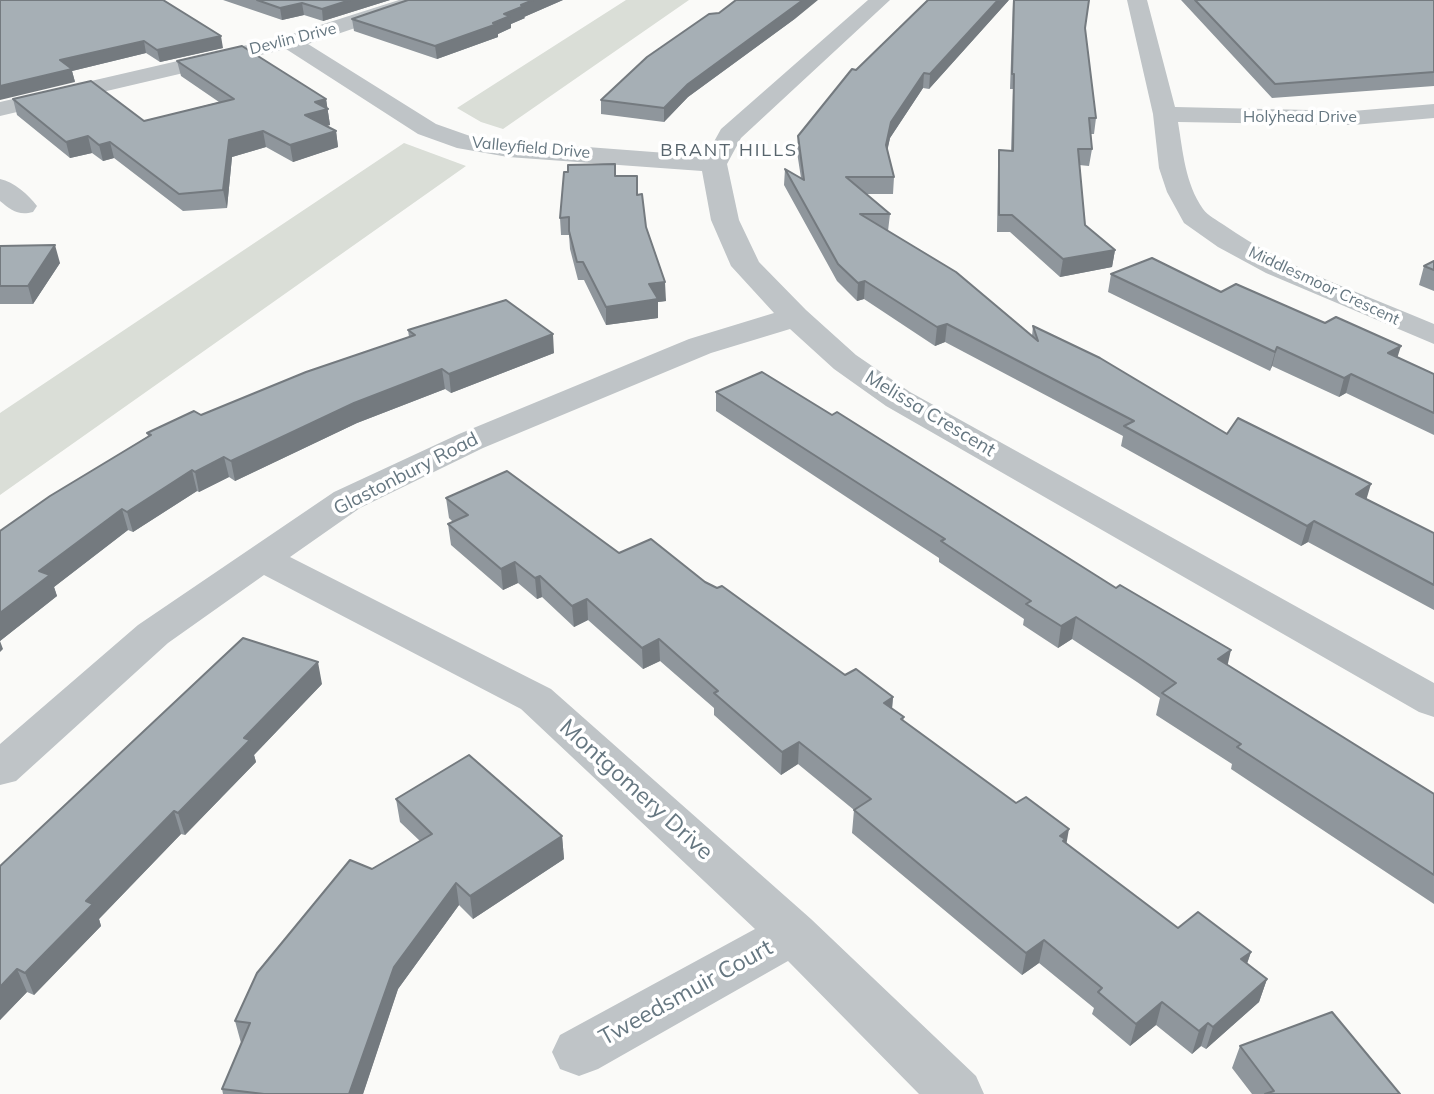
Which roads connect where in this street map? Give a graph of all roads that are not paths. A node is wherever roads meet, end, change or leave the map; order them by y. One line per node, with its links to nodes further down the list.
1 (419, 0): 4 (street, Devlin Drive)
2 (880, 0): 8 (street)
3 (1137, 0): 7 (street, Middlesmoor Crescent)
4 (290, 42): 5 (street, Devlin Drive); 8 (street, Valleyfield Drive)
5 (0, 108)
6 (1434, 111): 7 (street, Holyhead Drive)
7 (1166, 114): 12 (street, Middlesmoor Crescent)
8 (714, 164): 11 (street, Melissa Crescent)
9 (0, 187): 10 (street)
10 (23, 206)
11 (795, 317): 13 (street, Glastonbury Road); 14 (street, Melissa Crescent)
12 (1434, 335)
13 (262, 559): 15 (street, Glastonbury Road); 16 (street, Montgomery Drive)
14 (1434, 702)
15 (0, 769)
16 (793, 933): 17 (street, Tweedsmuir Court); 18 (street, Montgomery Drive)
17 (579, 1052)
18 (956, 1094)

